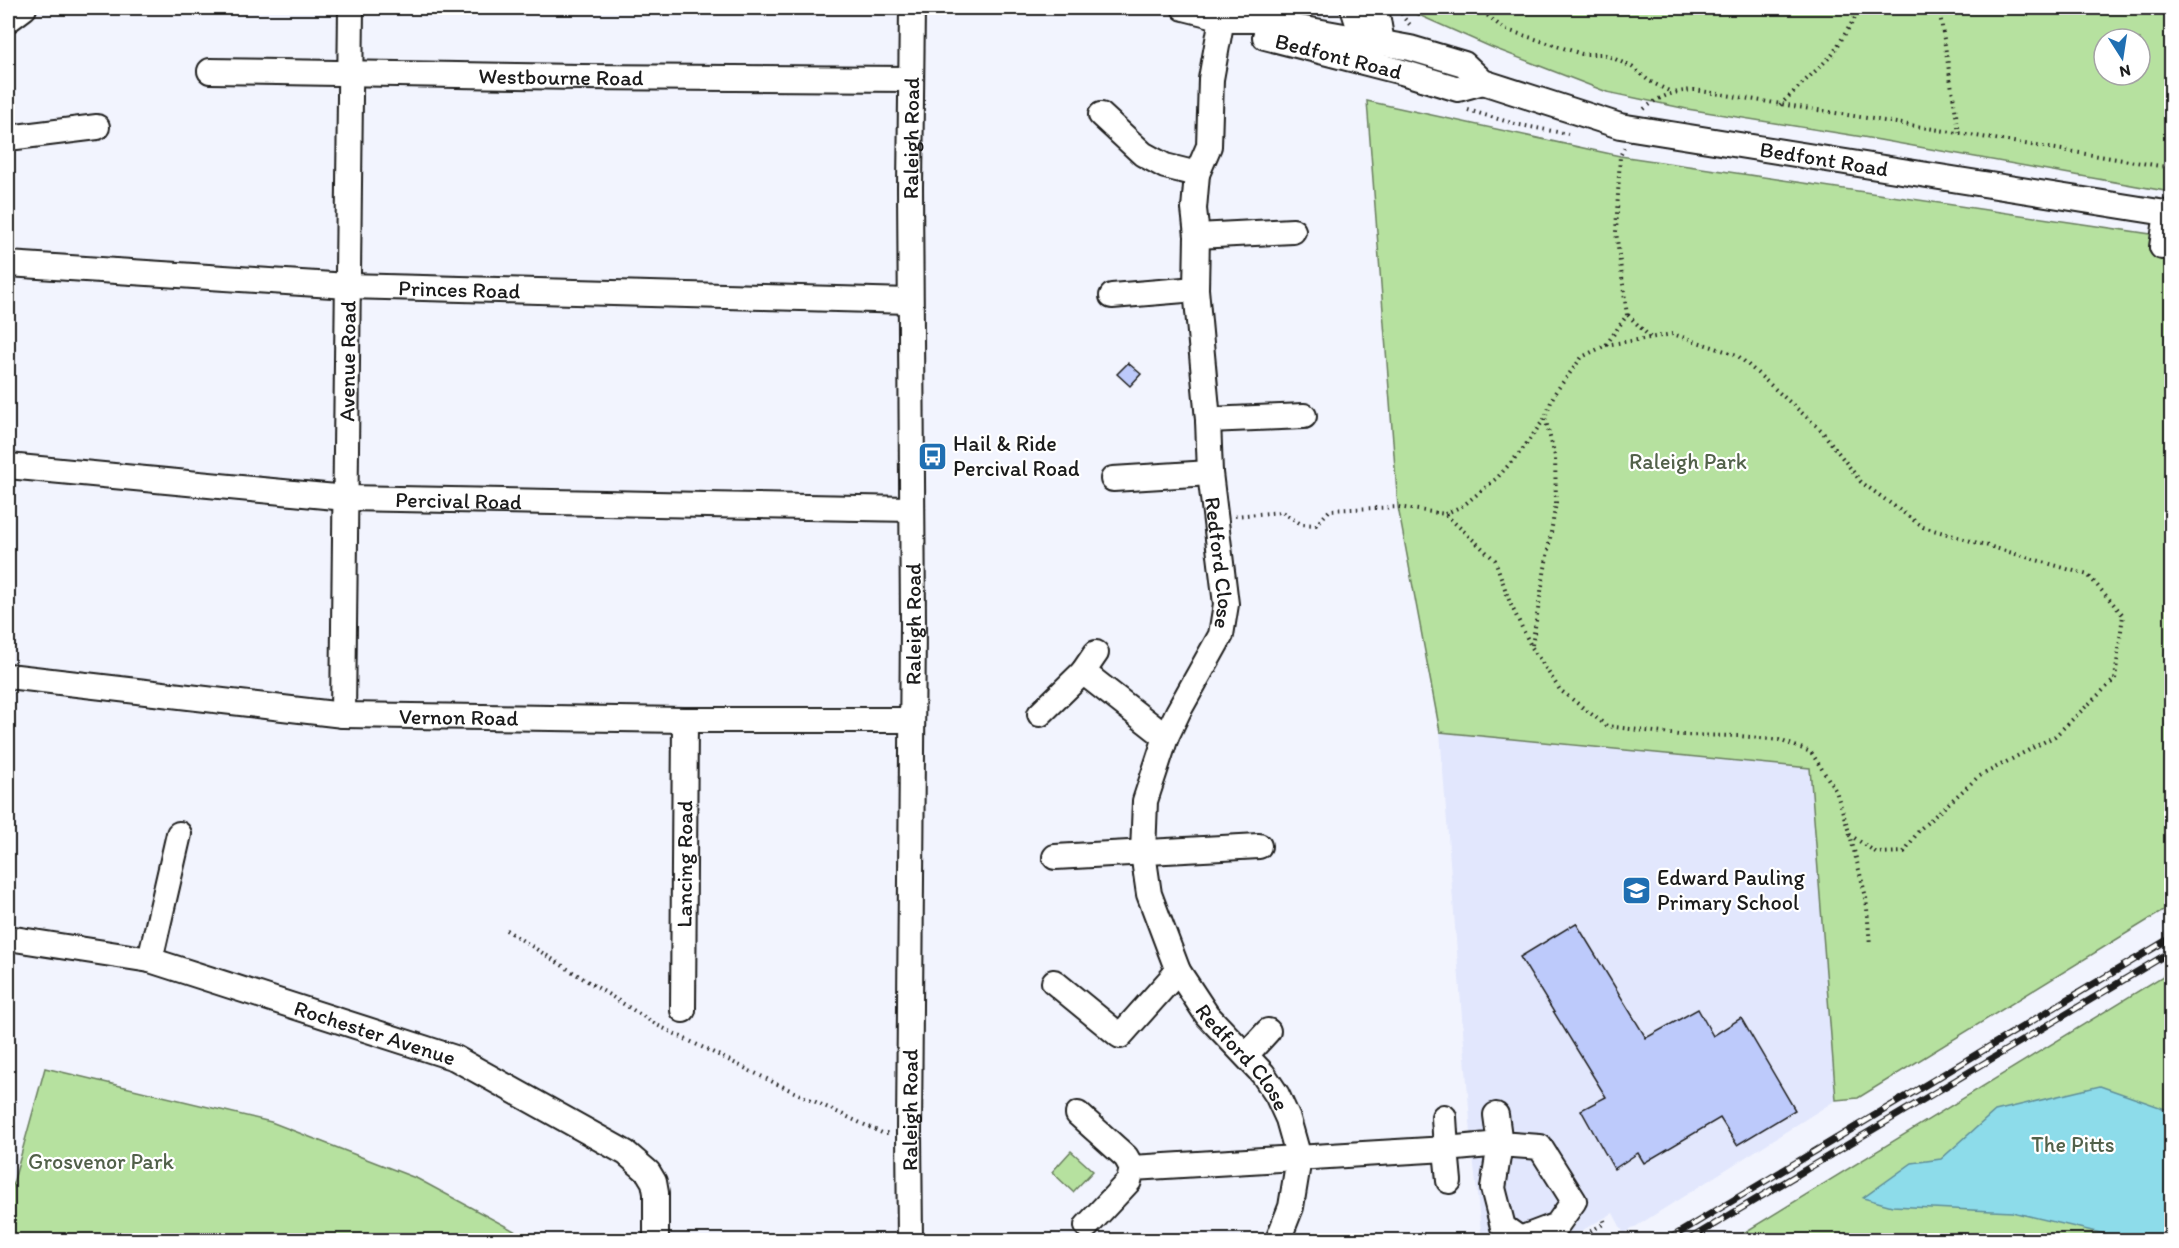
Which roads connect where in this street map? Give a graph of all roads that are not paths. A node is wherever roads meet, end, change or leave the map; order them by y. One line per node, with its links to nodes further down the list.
1 (24, 8): 8 (street)
2 (351, 8): 11 (street, Avenue Road)
3 (912, 8): 12 (street, Raleigh Road)
4 (1184, 8): 7 (street, Bedfont Road)
5 (1353, 8): 9 (street)
6 (1376, 8): 9 (street)
7 (1227, 19): 9 (street, Bedfont Road); 17 (street, Redford Close)
8 (8, 20)
9 (1368, 48): 13 (street, Bedfont Road); 13 (street, Bedfont Road)
10 (210, 71): 11 (street, Westbourne Road)
11 (350, 74): 12 (street, Westbourne Road); 23 (street, Avenue Road)
12 (910, 79): 26 (street, Raleigh Road)
13 (1483, 82): 18 (street, Bedfont Road)
14 (1101, 115): 17 (street)
15 (97, 127): 16 (street)
16 (8, 138)
17 (1197, 174): 20 (street, Redford Close)
18 (2169, 213): 21 (street)
19 (1293, 231): 20 (street)
20 (1197, 236): 24 (street, Redford Close)
21 (2162, 247)
22 (8, 264): 23 (street, Princes Road)
23 (348, 286): 26 (street, Princes Road); 32 (street, Avenue Road)
24 (1196, 289): 25 (street); 28 (street, Redford Close)
25 (1112, 296)
26 (910, 301): 33 (street, Raleigh Road)
27 (1304, 416): 28 (street)
28 (1209, 420): 30 (street, Redford Close)
29 (8, 465): 32 (street, Percival Road)
30 (1210, 473): 31 (street); 39 (street, Redford Close)
31 (1113, 479)
32 (346, 498): 33 (street, Percival Road); 36 (street, Avenue Road)
33 (911, 509): 38 (street, Raleigh Road)
34 (8, 676): 36 (street, Vernon Road)
35 (1040, 714): 39 (street)
36 (343, 715): 37 (street, Vernon Road)
37 (685, 720): 38 (street, Vernon Road); 48 (street, Lancing Road)
38 (911, 720): 60 (street, Raleigh Road)
39 (1166, 737): 42 (street, Redford Close)
40 (179, 834): 45 (street)
41 (1259, 846): 42 (street)
42 (1143, 853): 43 (street); 46 (street, Redford Close)
43 (1055, 857)
44 (8, 938): 45 (street, Rochester Avenue)
45 (150, 960): 59 (street, Rochester Avenue)
46 (1178, 971): 47 (street); 50 (street, Redford Close)
47 (1054, 982)
48 (682, 1010)
49 (1268, 1031): 50 (street)
50 (1246, 1055): 55 (street, Redford Close)
51 (1078, 1114): 56 (street)
52 (1496, 1115): 54 (street)
53 (1444, 1117): 54 (street)
54 (1446, 1149): 55 (street); 57 (street)
55 (1299, 1158): 56 (street); 61 (street, Redford Close)
56 (1132, 1168): 58 (street)
57 (1449, 1181)
58 (1087, 1226)
59 (656, 1240)
60 (910, 1240)
61 (1278, 1240)

